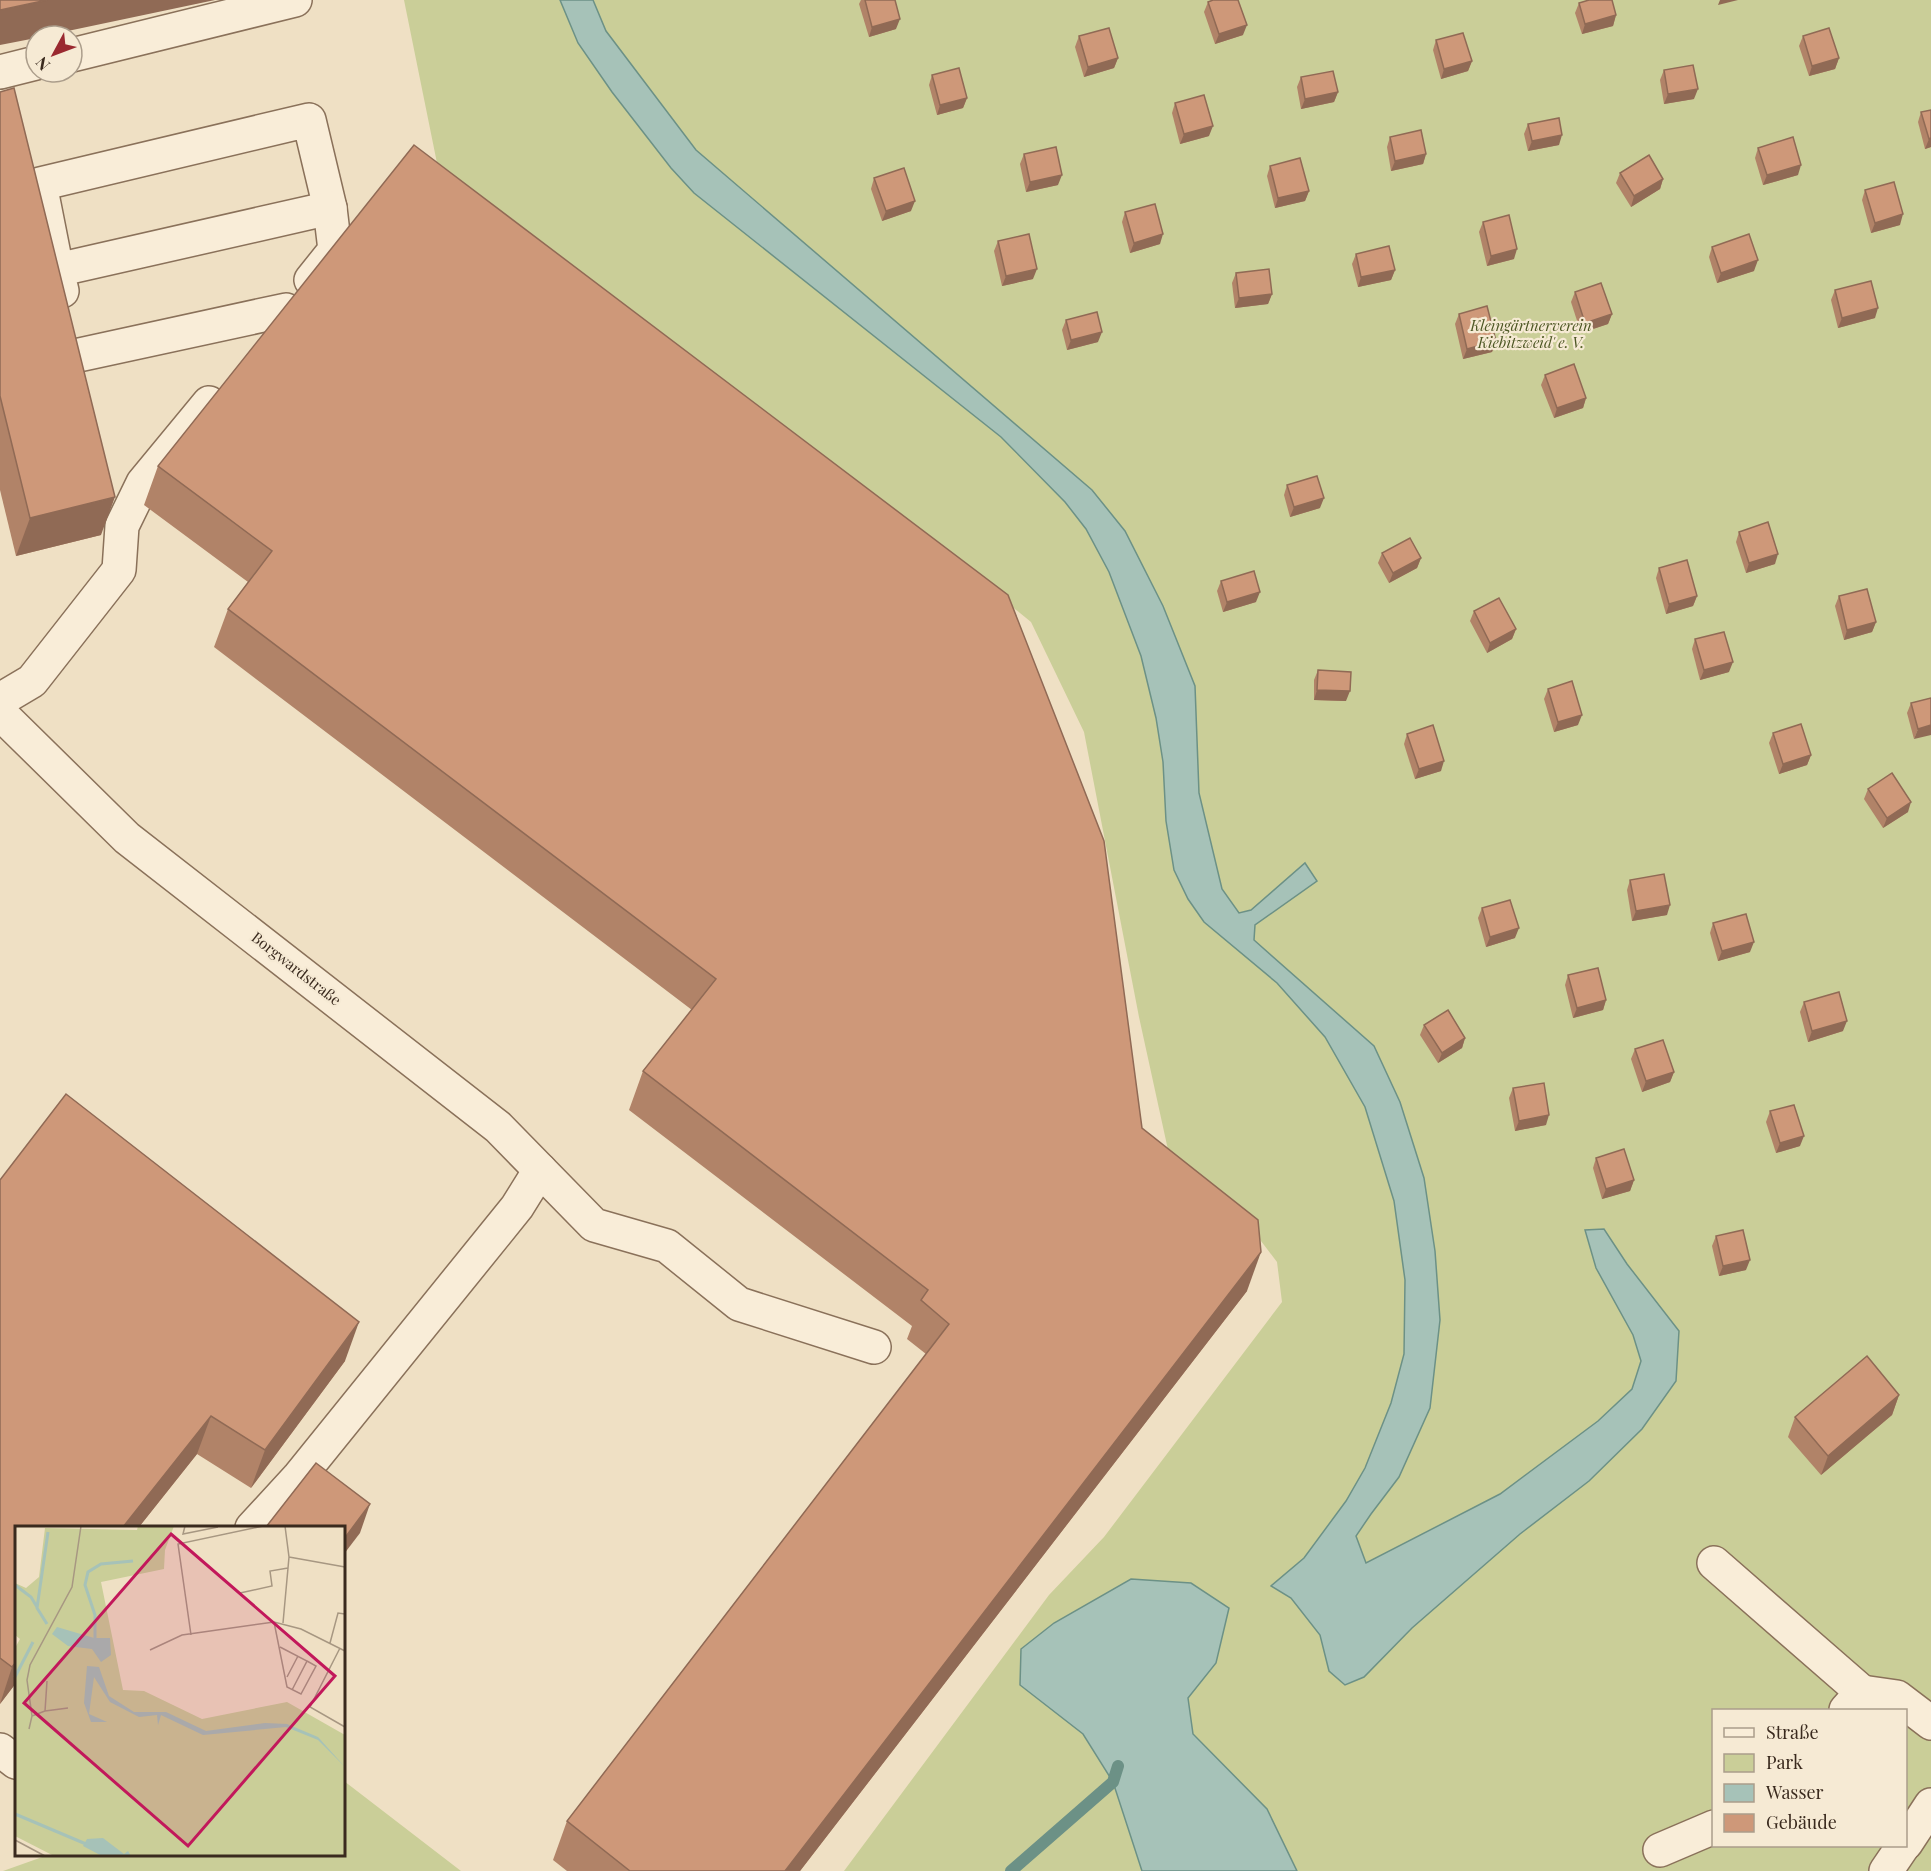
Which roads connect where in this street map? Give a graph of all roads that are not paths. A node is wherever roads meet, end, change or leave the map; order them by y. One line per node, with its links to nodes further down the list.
1 (295, 0): 2 (street)
2 (84, 52)
3 (24, 66): 4 (street)
4 (0, 72)
5 (330, 207): 6 (street); 6 (street); 7 (street)
6 (57, 270): 9 (street)
7 (286, 310): 8 (street); 9 (street)
8 (256, 346)
9 (79, 355): 11 (street)
10 (226, 383): 13 (street)
11 (86, 387)
12 (107, 486): 13 (street)
13 (122, 526): 14 (street)
14 (0, 700)
15 (0, 713): 16 (street, Borgwardstraße)
16 (540, 1170): 17 (street, Borgwardstraße); 18 (street)
17 (874, 1347)
18 (253, 1526)
19 (1714, 1563): 20 (street)
20 (1854, 1701): 21 (street)
21 (1931, 1723)
22 (0, 1750): 23 (street)
23 (15, 1761)
24 (1931, 1805): 26 (street)
25 (1712, 1827): 28 (street)
26 (1907, 1840)
27 (1902, 1847): 29 (street)
28 (1660, 1850)
29 (1886, 1871)

